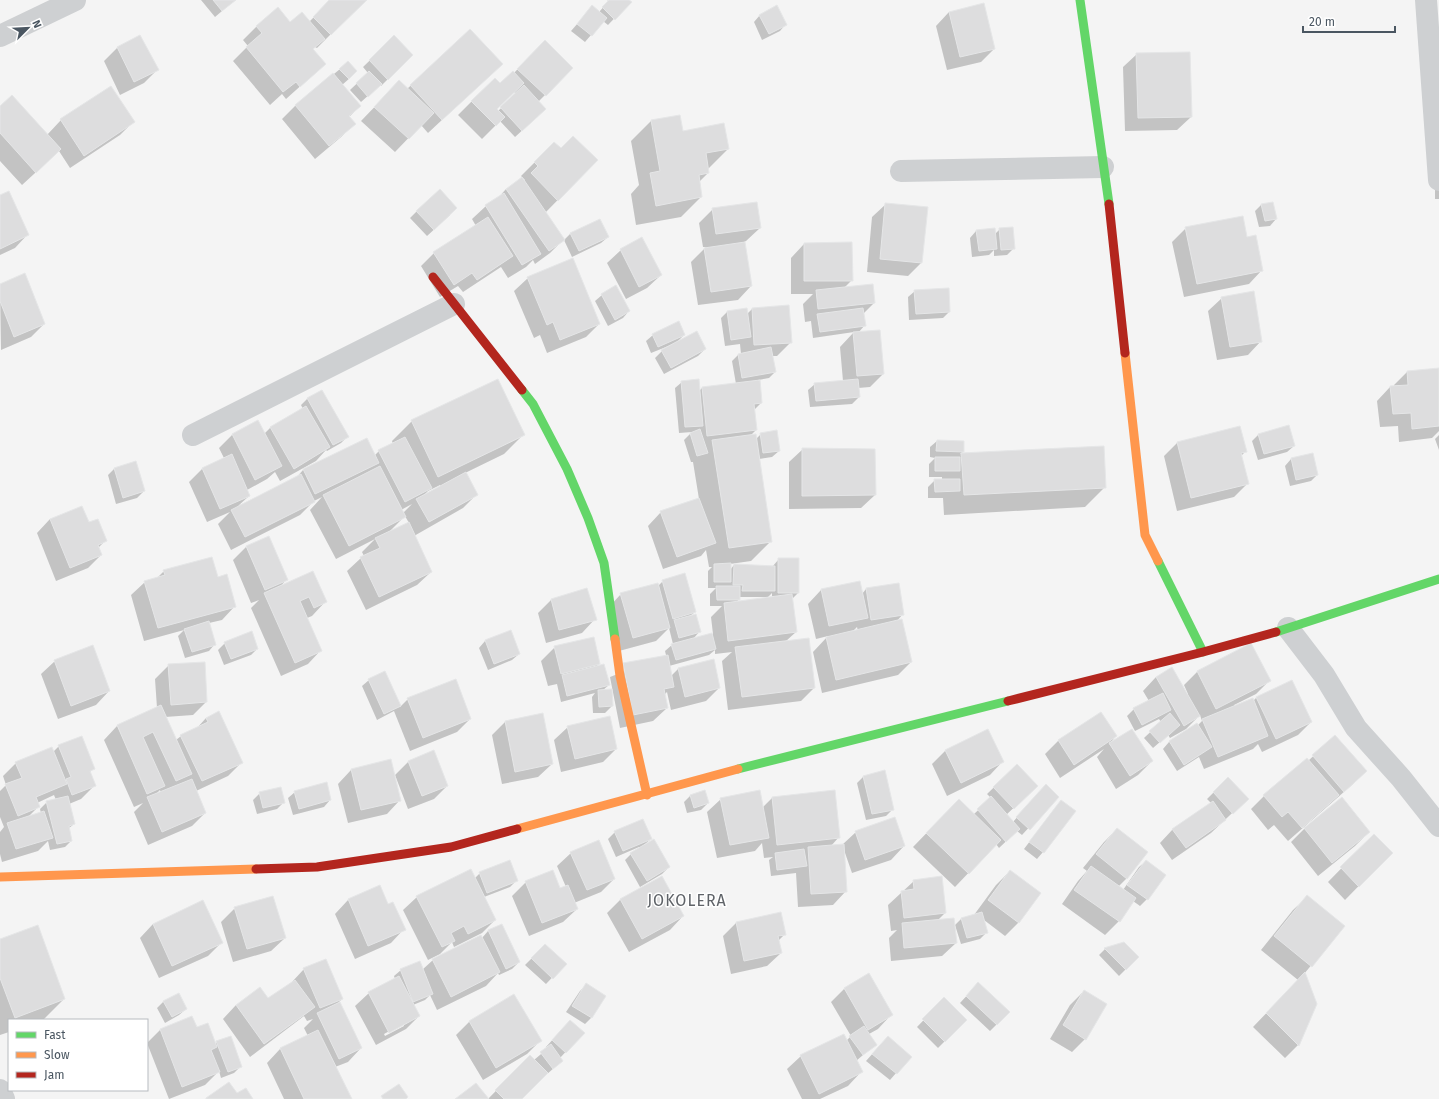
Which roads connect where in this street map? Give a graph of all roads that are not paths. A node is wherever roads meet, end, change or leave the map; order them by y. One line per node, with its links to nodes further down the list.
1 (75, 0): 4 (street)
2 (1080, 0): 5 (street)
3 (1426, 0): 7 (street)
4 (0, 36)
5 (1103, 167): 6 (street); 13 (street)
6 (901, 171)
7 (1439, 180)
8 (433, 276): 9 (street)
9 (454, 304): 10 (street); 14 (street)
10 (193, 435)
11 (1439, 579): 12 (street)
12 (1288, 628): 13 (street); 15 (street)
13 (1203, 652): 14 (street)
14 (647, 795): 16 (street)
15 (1439, 826)
16 (0, 877)
17 (0, 1090): 18 (street)
18 (4, 1099)

